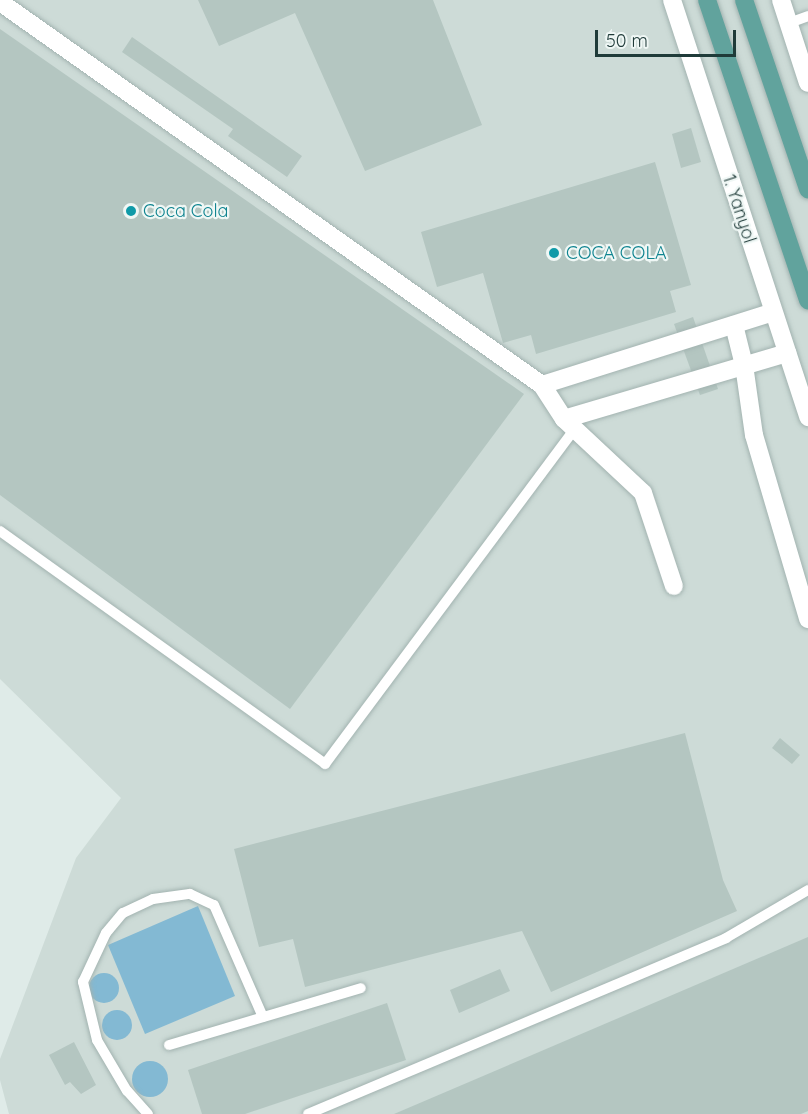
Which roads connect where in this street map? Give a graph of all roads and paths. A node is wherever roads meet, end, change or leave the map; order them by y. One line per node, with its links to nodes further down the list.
1 (672, 0): 11 (street, 1. Yanyol)
2 (707, 0): 10 (main road)
3 (744, 0): 9 (main road)
4 (781, 0): 7 (street)
5 (0, 2): 15 (street)
6 (808, 16): 7 (lane)
7 (789, 23): 8 (street)
8 (808, 83)
9 (808, 189)
10 (808, 300)
11 (773, 312): 12 (street); 13 (street, 1. Yanyol)
12 (734, 324): 14 (street); 15 (street)
13 (786, 352): 14 (street); 16 (street, 1. Yanyol)
14 (744, 365): 17 (street); 20 (street)
15 (542, 386): 17 (street)
16 (808, 417)
17 (570, 424): 18 (lane); 19 (street)
18 (0, 531)
19 (674, 586)
20 (808, 619)
21 (808, 890): 26 (lane)
22 (361, 988): 23 (lane)
23 (263, 1017): 24 (lane); 25 (lane)
24 (169, 1045)
25 (148, 1114)
26 (308, 1114)

